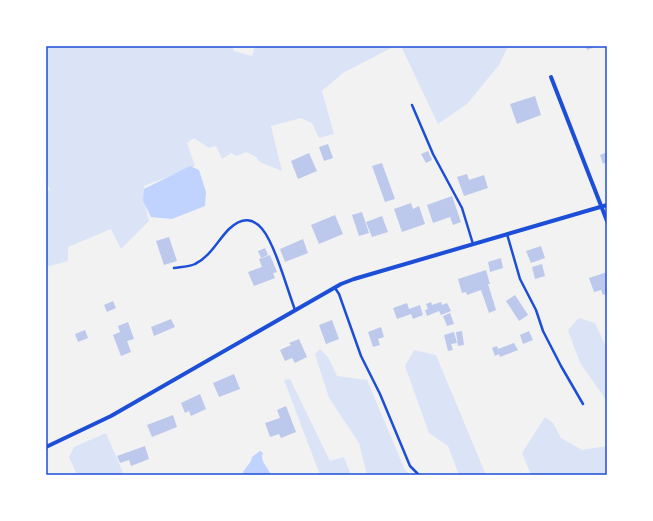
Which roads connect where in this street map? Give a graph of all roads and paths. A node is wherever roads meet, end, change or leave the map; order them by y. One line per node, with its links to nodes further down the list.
1 (551, 77): 4 (street)
2 (412, 105): 7 (lane)
3 (607, 204): 4 (street)
4 (602, 207): 5 (street); 6 (street)
5 (607, 221)
6 (508, 234): 7 (street); 11 (lane)
7 (473, 244): 9 (street)
8 (174, 268): 10 (lane)
9 (334, 288): 10 (street); 13 (lane)
10 (295, 310): 12 (street)
11 (583, 404)
12 (46, 447)
13 (420, 475)

